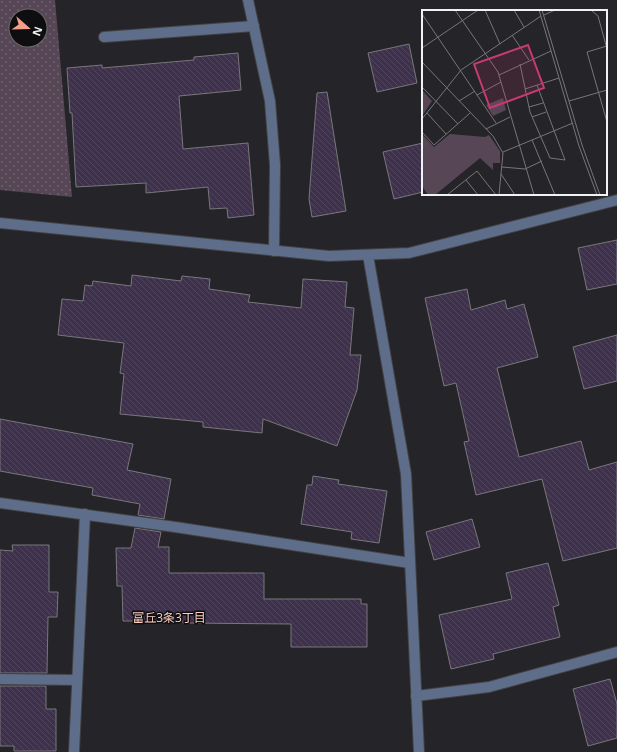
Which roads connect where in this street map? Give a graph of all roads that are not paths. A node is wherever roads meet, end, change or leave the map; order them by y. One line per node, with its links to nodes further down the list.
1 (248, 0): 2 (street)
2 (254, 26): 3 (street); 6 (street)
3 (104, 36)
4 (617, 200): 7 (street)
5 (0, 223): 6 (street)
6 (274, 251): 7 (street)
7 (368, 255): 10 (street)
8 (0, 503): 9 (street)
9 (85, 514): 10 (street); 13 (street)
10 (410, 563): 14 (street)
11 (617, 652): 14 (street)
12 (0, 679): 13 (street)
13 (77, 680): 15 (street)
14 (416, 696): 16 (street)
15 (74, 752)
16 (419, 752)

